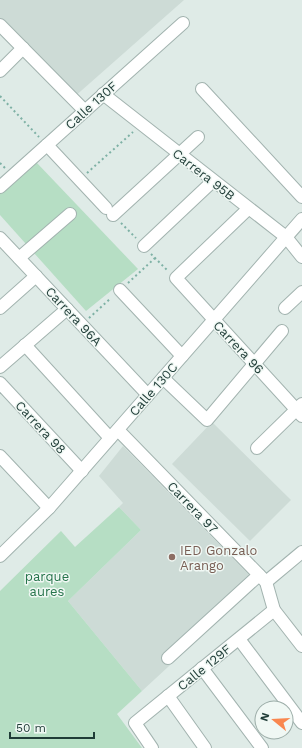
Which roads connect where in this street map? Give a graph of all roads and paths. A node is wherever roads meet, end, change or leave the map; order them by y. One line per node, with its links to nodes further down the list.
1 (183, 23): 6 (street, Calle 130F)
2 (0, 25): 3 (street)
3 (23, 48): 4 (street); 8 (street)
4 (0, 71)
5 (202, 89): 16 (street)
6 (103, 94): 8 (street, Calle 130F); 9 (street, Carrera 95B)
7 (0, 96): 11 (path)
8 (85, 110): 11 (street, Calle 130F)
9 (141, 124): 12 (street, Carrera 95B); 13 (path)
10 (198, 137): 12 (street)
11 (46, 145): 13 (street); 15 (street, Calle 130F)
12 (179, 154): 13 (street); 14 (street, Carrera 95B)
13 (80, 180)
14 (213, 181): 17 (street, Carrera 95B); 22 (street)
15 (0, 187)
16 (302, 197)
17 (248, 209): 20 (street, Carrera 95B); 31 (street, Carrera 96)
18 (70, 214): 24 (street)
19 (302, 219): 20 (street, Calle 130C)
20 (286, 238): 23 (street, Carrera 95B); 31 (street, Calle 130C)
21 (2, 245): 24 (street, Carrera 96A)
22 (144, 246)
23 (302, 257)
24 (19, 258): 25 (street, Carrera 96A)
25 (36, 276): 28 (street); 30 (street, Carrera 96A)
26 (120, 290): 34 (street)
27 (302, 292): 29 (street)
28 (0, 308)
29 (284, 308)
30 (67, 309): 33 (street); 39 (street, Carrera 96A)
31 (213, 320): 34 (street, Calle 130C); 35 (street, Carrera 96)
32 (282, 332): 35 (street)
33 (25, 345): 36 (street); 41 (street, Carrera 97)
34 (182, 356): 37 (street, Calle 130C)
35 (254, 364): 37 (street); 40 (street, Carrera 96)
36 (0, 367)
37 (163, 378): 39 (street, Calle 130C)
38 (0, 384): 44 (street, Carrera 98)
39 (148, 395): 41 (street, Calle 130C)
40 (300, 410): 42 (street)
41 (114, 434): 44 (street, Calle 130C); 48 (street, Carrera 97)
42 (257, 448)
43 (0, 456): 45 (street)
44 (82, 471): 45 (street, Calle 130C)
45 (49, 508): 47 (street, Calle 130C)
46 (302, 552): 48 (street)
47 (0, 556)
48 (263, 579): 49 (street, Carrera 97); 52 (street)
49 (274, 610): 50 (street, Calle 129F); 51 (street, Carrera 97)
50 (239, 639): 53 (street, Calle 129F); 55 (street)
51 (302, 646)
52 (168, 658)
53 (202, 668): 54 (street, Calle 129F); 58 (street)
54 (168, 696): 56 (street, Calle 129F); 57 (street)
55 (302, 722)
56 (152, 748)
57 (205, 748)
58 (262, 748)

